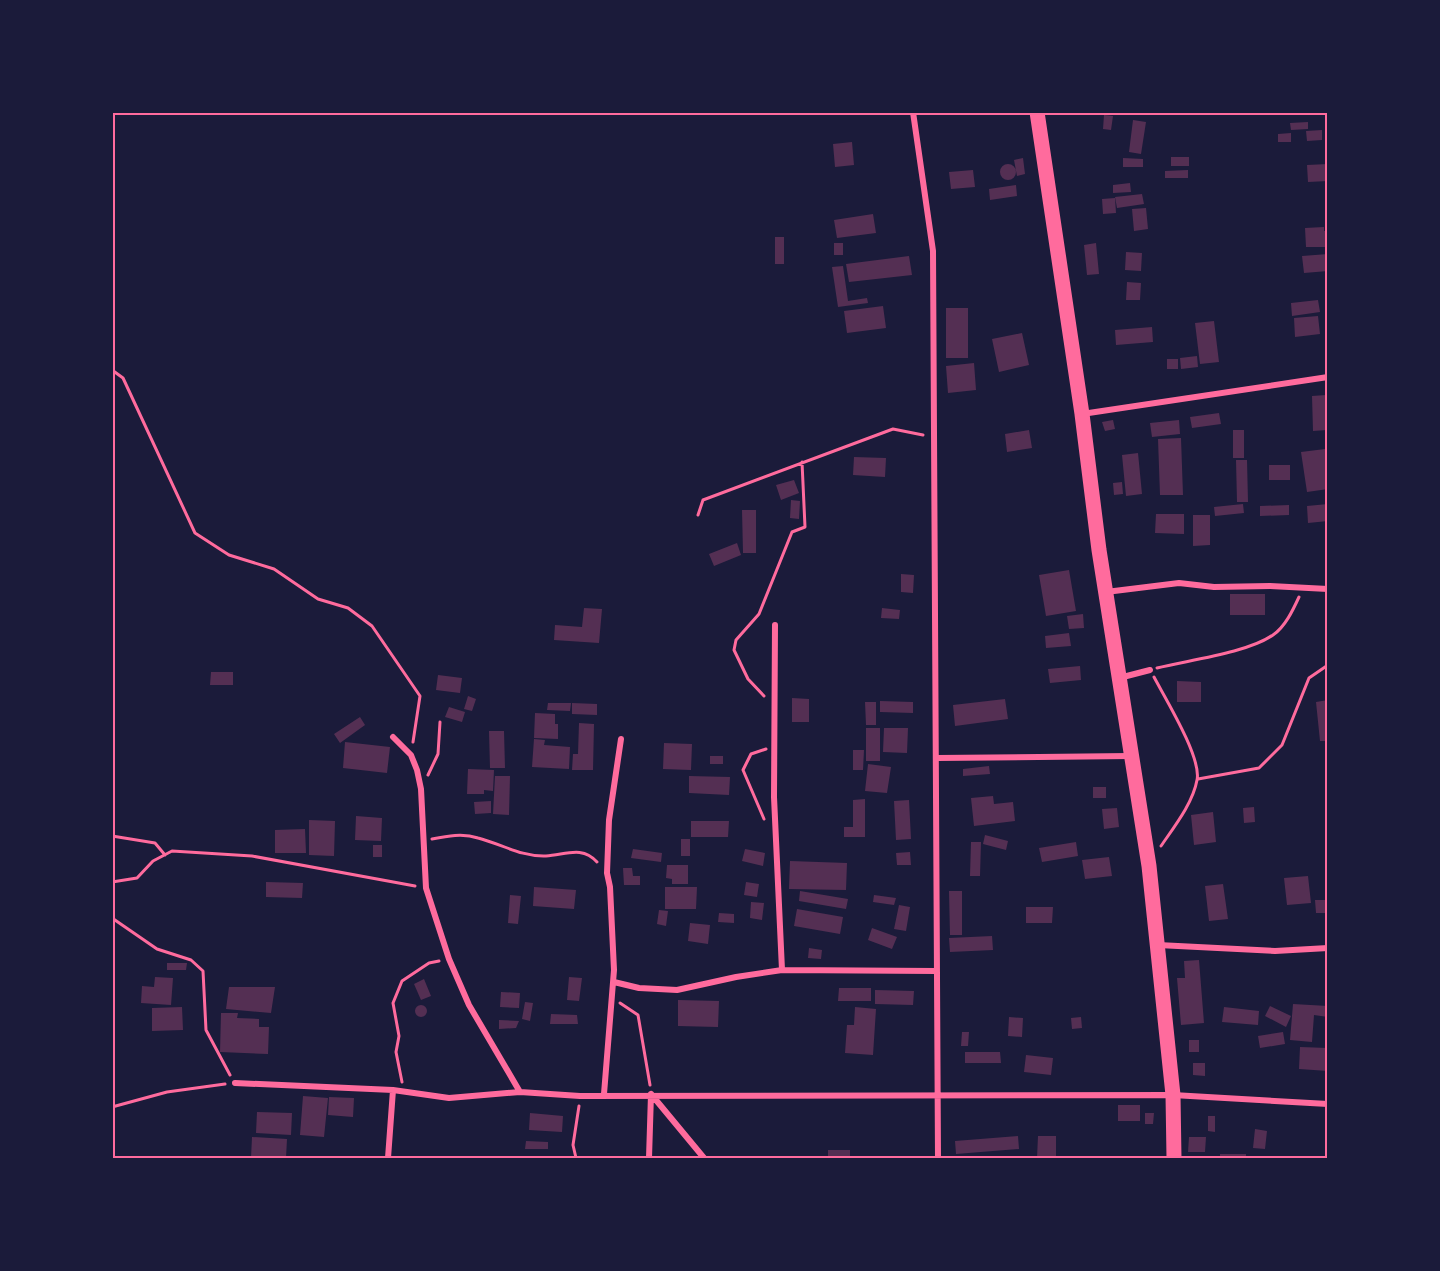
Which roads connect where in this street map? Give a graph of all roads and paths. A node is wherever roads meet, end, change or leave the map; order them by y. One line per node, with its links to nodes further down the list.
1 (913, 112): 6 (street)
2 (1037, 112): 5 (main road)
3 (112, 370): 21 (path)
4 (1328, 377): 5 (street)
5 (1082, 414): 11 (main road)
6 (934, 437): 7 (path); 23 (street)
7 (802, 462): 8 (path); 16 (path)
8 (698, 515)
9 (1304, 588): 10 (street); 11 (street); 14 (path)
10 (1328, 589)
11 (1105, 592): 15 (main road)
12 (776, 625): 16 (street)
13 (1328, 665): 24 (path)
14 (1150, 670): 15 (street); 24 (path)
15 (1119, 678): 22 (main road)
16 (773, 717): 20 (street)
17 (440, 722): 25 (path)
18 (393, 737): 21 (street)
19 (621, 739): 31 (street)
20 (773, 746): 26 (street); 26 (path)
21 (411, 755): 25 (street)
22 (1131, 756): 23 (street); 30 (main road)
23 (938, 758): 39 (street)
24 (1198, 779): 30 (path)
25 (421, 789): 28 (street)
26 (774, 835): 38 (street)
27 (112, 836): 29 (path)
28 (424, 840): 31 (path); 33 (street)
29 (165, 855): 32 (path); 33 (path)
30 (1149, 866): 35 (main road)
31 (607, 873): 40 (street)
32 (112, 882)
33 (426, 888): 37 (street)
34 (112, 918): 42 (path)
35 (1158, 945): 36 (street); 48 (main road)
36 (1328, 948)
37 (449, 959): 44 (path); 45 (street)
38 (782, 970): 39 (street); 40 (street)
39 (936, 971): 50 (street)
40 (614, 982): 41 (street)
41 (613, 999): 46 (street); 47 (path)
42 (235, 1083): 43 (street); 52 (path)
43 (393, 1090): 44 (street); 53 (street)
44 (404, 1092): 45 (street)
45 (520, 1092): 49 (street)
46 (604, 1094): 47 (street); 49 (street)
47 (651, 1094): 50 (street); 55 (street); 56 (street)
48 (1173, 1095): 50 (street); 51 (street); 58 (main road)
49 (580, 1096): 54 (path)
50 (936, 1096): 57 (street)
51 (1328, 1104)
52 (112, 1107)
53 (388, 1158)
54 (576, 1158)
55 (649, 1158)
56 (704, 1158)
57 (938, 1158)
58 (1174, 1158)

